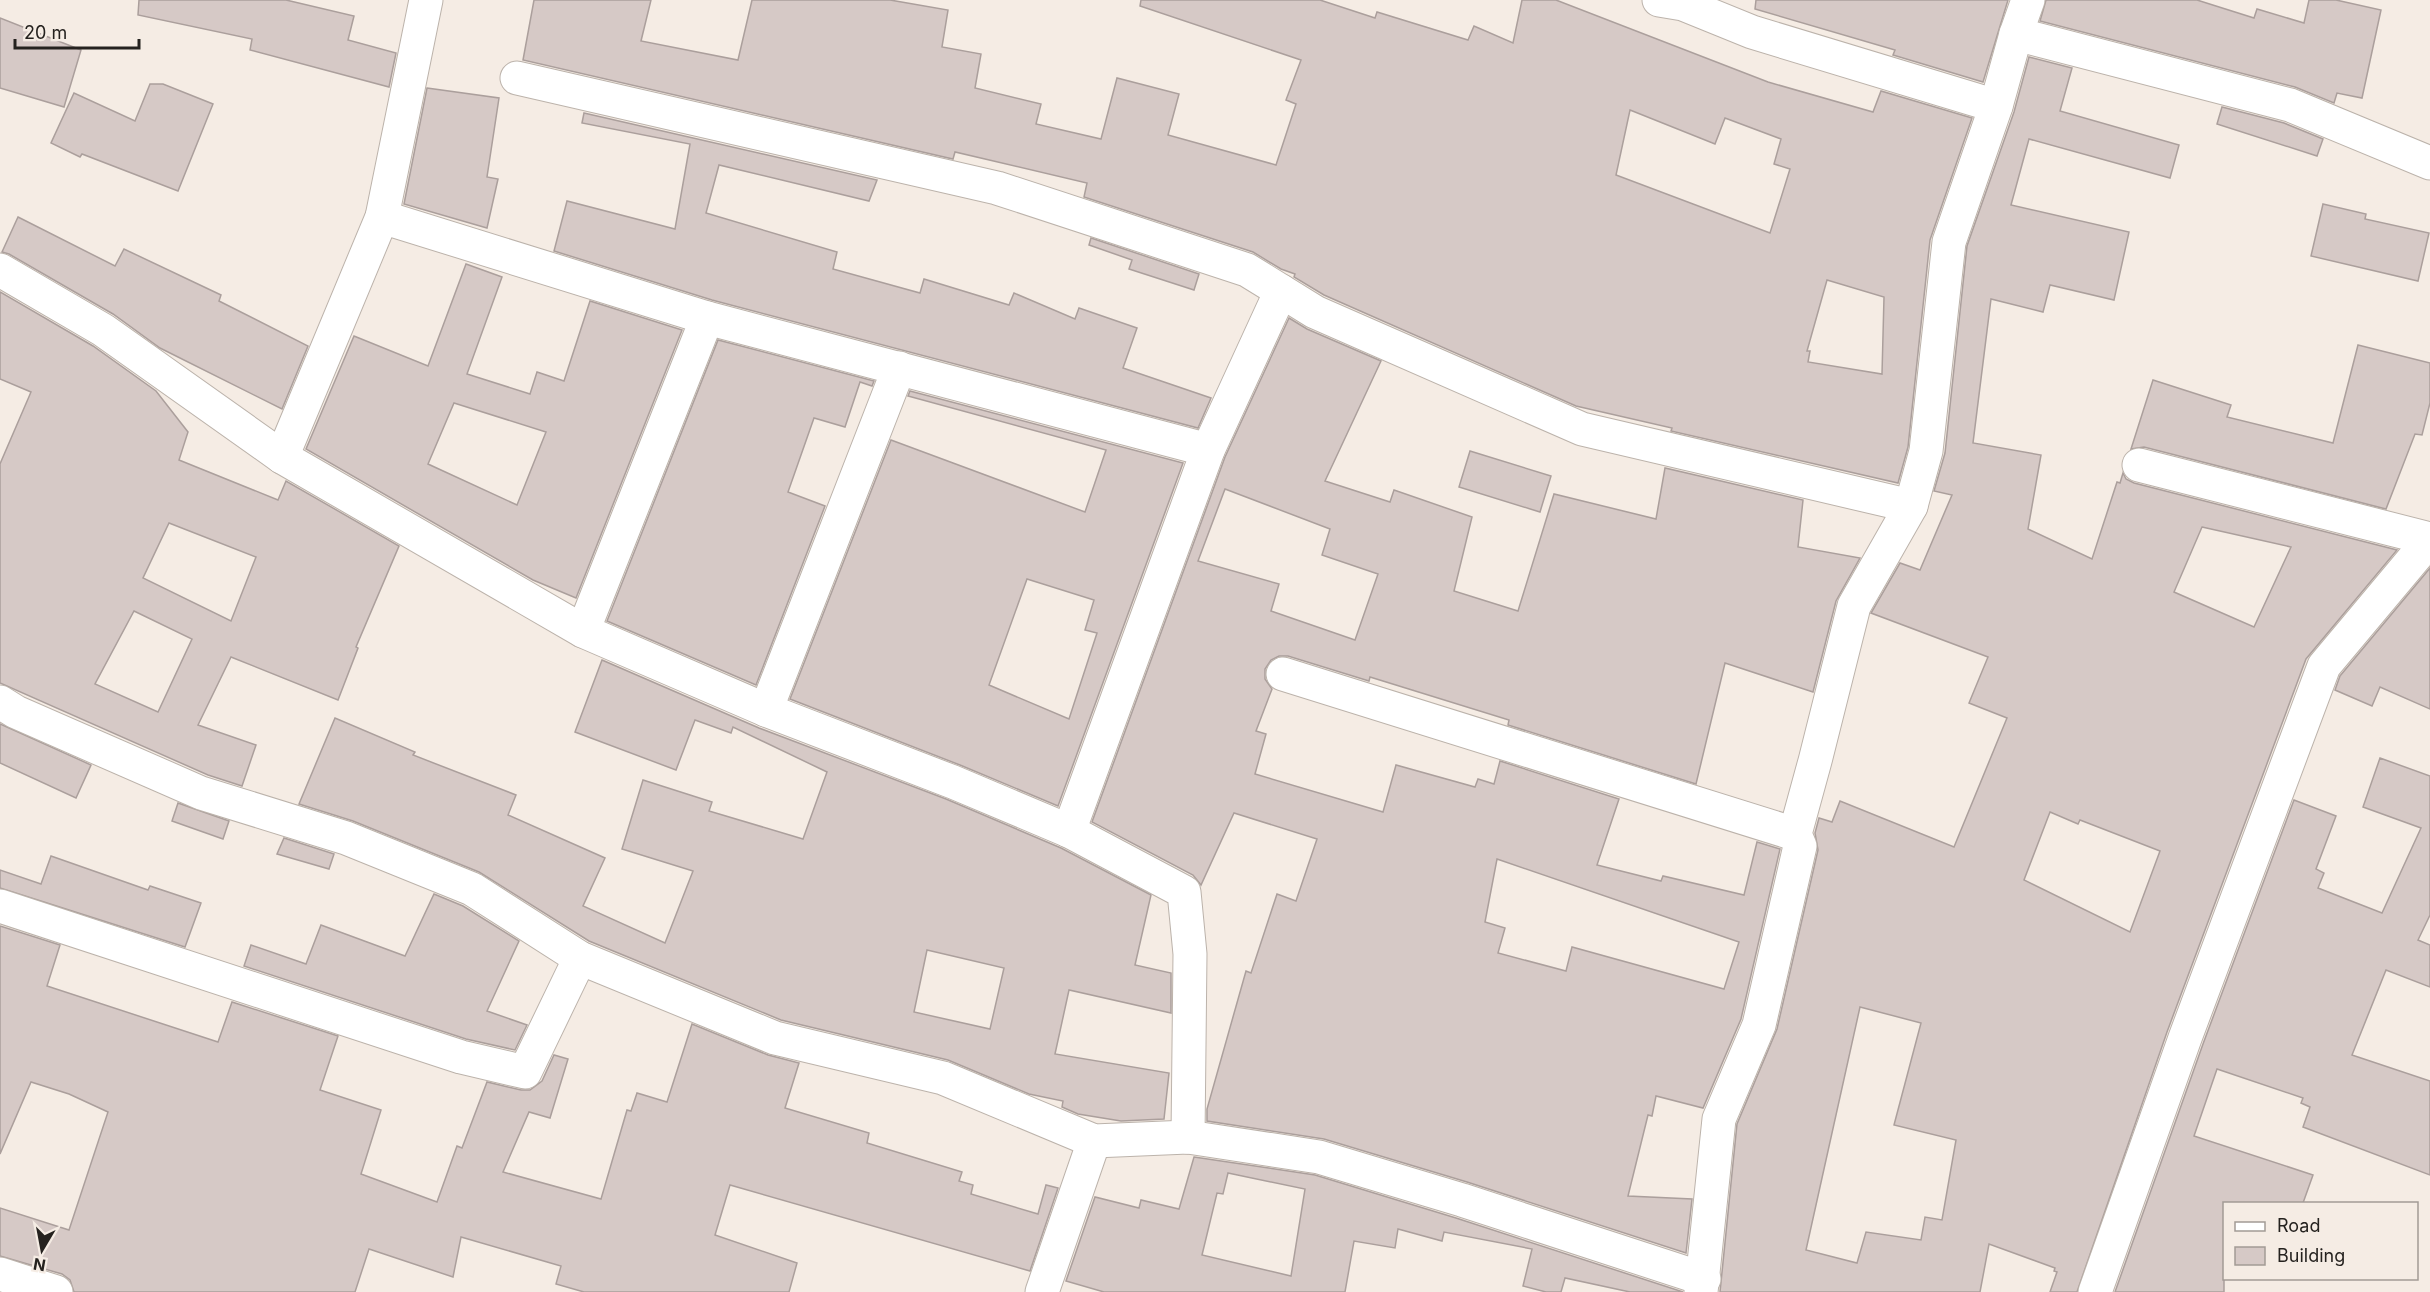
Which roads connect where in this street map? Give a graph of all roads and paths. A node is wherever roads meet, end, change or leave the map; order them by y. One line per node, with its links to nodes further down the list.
1 (426, 0): 8 (street)
2 (1659, 0): 6 (street)
3 (2028, 0): 4 (street)
4 (2016, 34): 6 (street); 7 (street)
5 (517, 78): 10 (street)
6 (1996, 106): 16 (street)
7 (2430, 163)
8 (382, 217): 11 (street); 14 (street)
9 (0, 270): 14 (street)
10 (1281, 291): 13 (street); 16 (street)
11 (707, 318): 12 (street); 19 (street)
12 (899, 368): 13 (street); 22 (street)
13 (1208, 450): 23 (street)
14 (282, 457): 19 (street)
15 (2139, 465): 17 (street)
16 (1911, 506): 24 (street)
17 (2430, 539)
18 (2430, 546): 33 (street)
19 (583, 631): 22 (street)
20 (1283, 674): 24 (street)
21 (0, 702): 26 (street)
22 (766, 710): 23 (street)
23 (1069, 831): 27 (street)
24 (1795, 834): 30 (street)
25 (0, 906): 26 (street)
26 (580, 958): 28 (street)
27 (1188, 1137): 28 (street); 30 (street)
28 (1094, 1141): 32 (street)
29 (0, 1274): 31 (street)
30 (1703, 1286)
31 (56, 1292)
32 (1042, 1292)
33 (2095, 1292)

